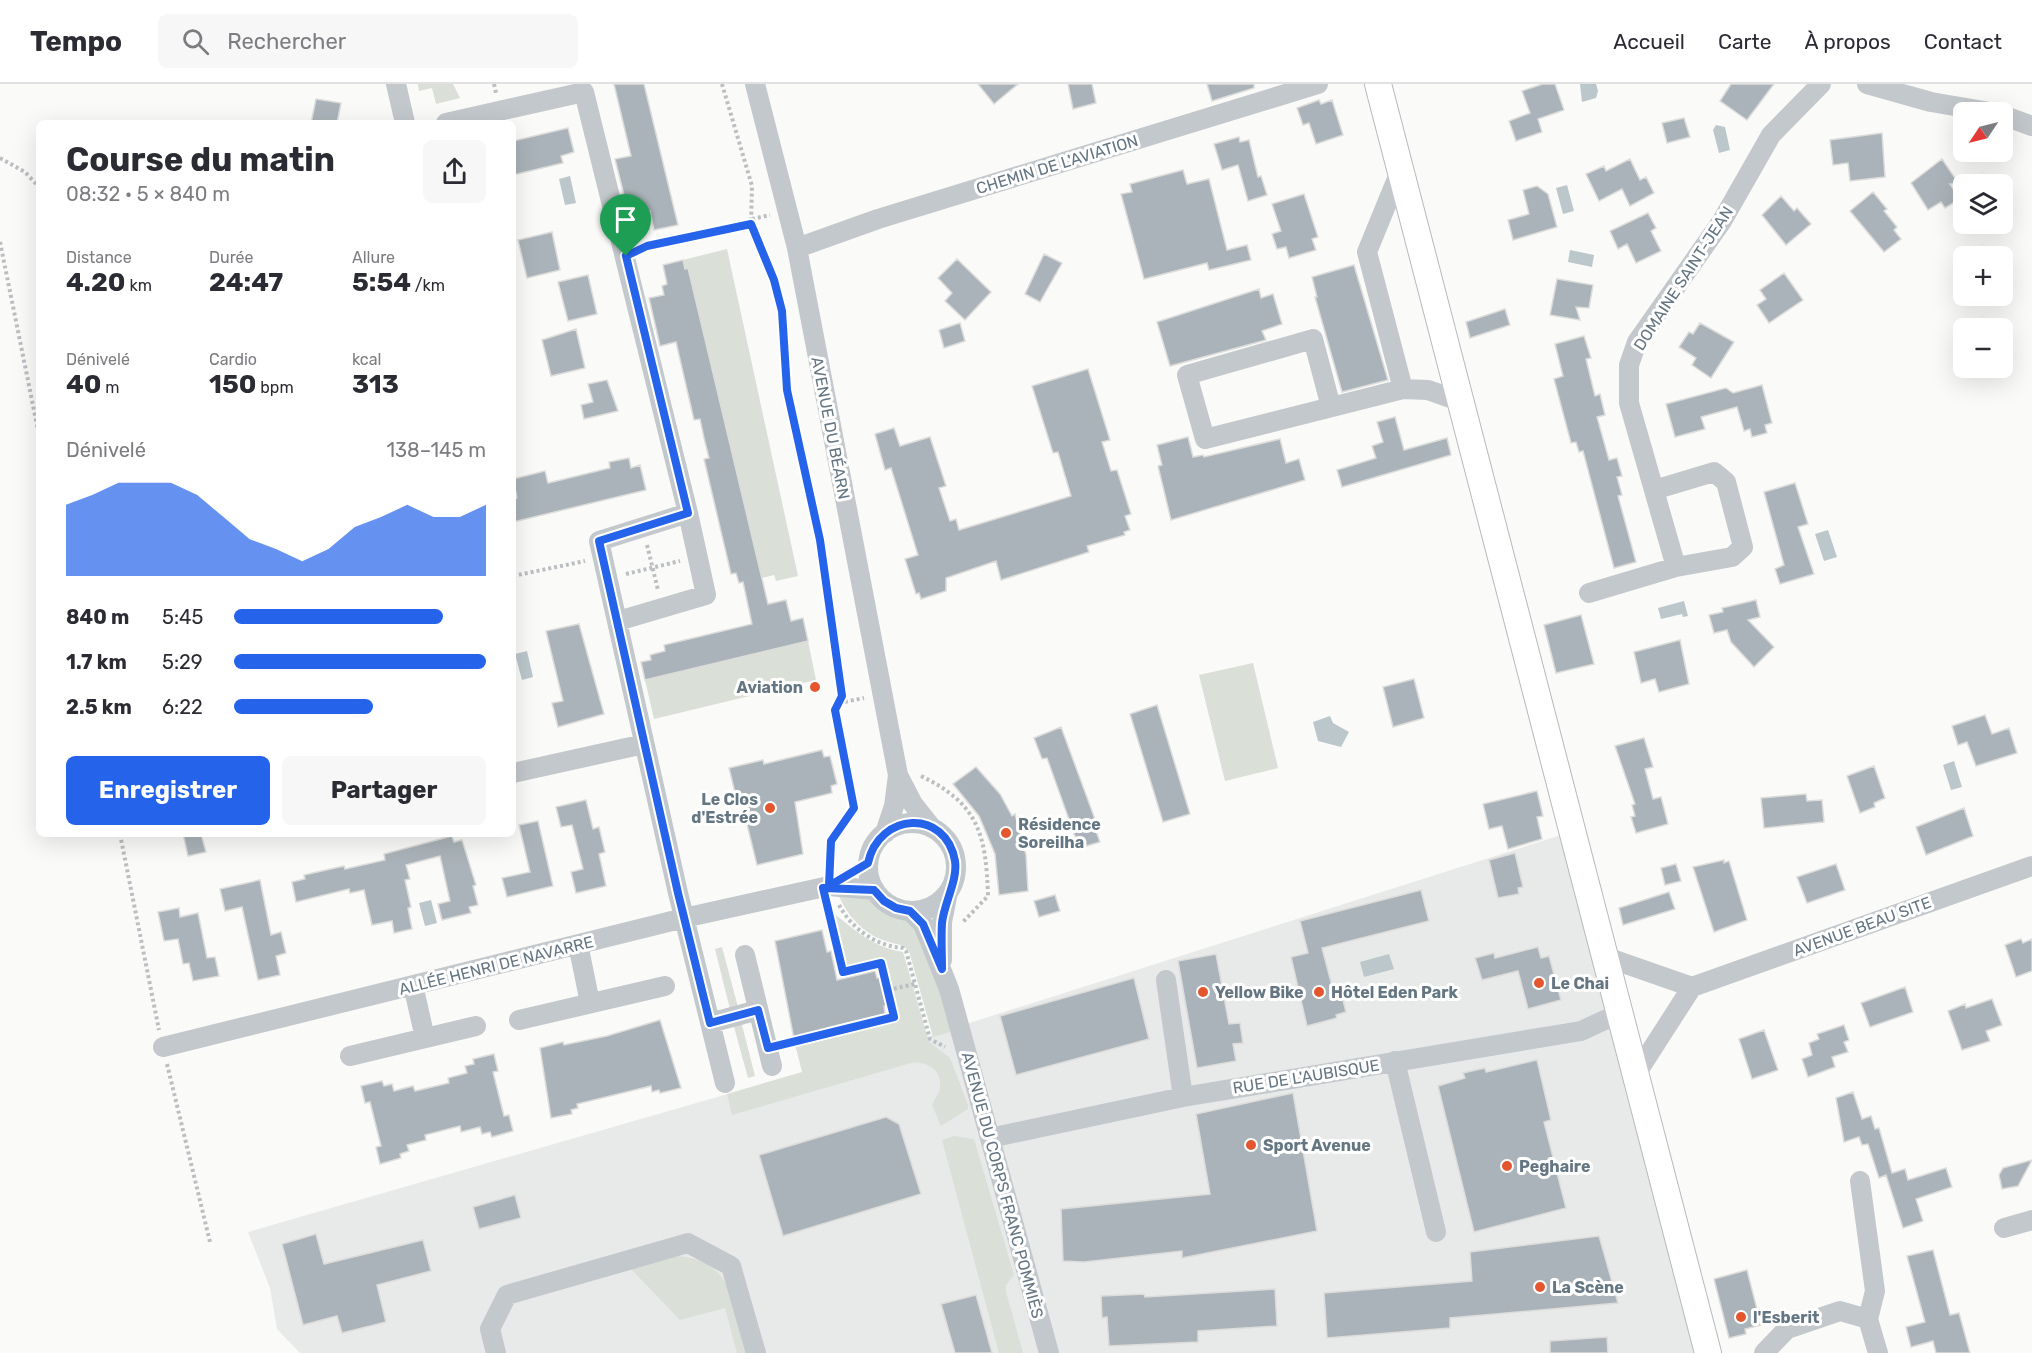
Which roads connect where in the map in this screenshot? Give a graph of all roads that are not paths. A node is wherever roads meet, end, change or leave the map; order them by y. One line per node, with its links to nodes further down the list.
1 (396, 84): 10 (street)
2 (755, 84): 14 (street, AVENUE DU BÉARN)
3 (1318, 84): 14 (street, CHEMIN DE L'AVIATION)
4 (1378, 84): 13 (main road)
5 (1821, 84): 18 (street, DOMAINE SAINT-JEAN)
6 (1868, 84): 8 (street)
7 (583, 88): 11 (street); 19 (street)
8 (1953, 106)
9 (2013, 119): 12 (street)
10 (404, 120)
11 (458, 120)
12 (2032, 126)
13 (1401, 169): 15 (street); 16 (main road)
14 (797, 248): 25 (street, AVENUE DU BÉARN)
15 (1403, 388): 16 (street); 17 (street)
16 (1462, 402): 37 (main road)
17 (1331, 407): 17 (street)
18 (1654, 490): 20 (street, DOMAINE SAINT-JEAN); 20 (street)
19 (688, 513): 22 (street); 22 (street)
20 (1676, 567): 21 (street)
21 (1589, 593)
22 (618, 621): 23 (street)
23 (644, 744): 24 (street); 34 (street)
24 (516, 772)
25 (898, 775): 26 (street, AVENUE DU BÉARN); 27 (street, AVENUE DU BÉARN)
26 (933, 828): 27 (street); 32 (street)
27 (885, 832): 28 (street)
28 (868, 863): 30 (street, ALLÉE HENRI DE NAVARRE); 31 (street)
29 (2032, 866): 42 (street, AVENUE BEAU SITE)
30 (826, 887): 31 (street, ALLÉE HENRI DE NAVARRE); 34 (street, ALLÉE HENRI DE NAVARRE)
31 (874, 890): 33 (street)
32 (948, 892): 33 (street); 38 (street)
33 (910, 911): 38 (street)
34 (684, 918): 35 (street, ALLÉE HENRI DE NAVARRE); 47 (street)
35 (578, 944): 40 (street, ALLÉE HENRI DE NAVARRE); 43 (street)
36 (745, 955): 44 (street)
37 (1606, 957): 42 (street); 45 (main road)
38 (942, 969): 57 (street, AVENUE DU CORPS FRANC POMMIÈS)
39 (1166, 980): 56 (street)
40 (413, 985): 49 (street); 50 (street, ALLÉE HENRI DE NAVARRE)
41 (665, 986): 43 (street)
42 (1692, 987): 54 (street)
43 (590, 1003): 46 (street)
44 (758, 1010): 47 (street); 52 (street)
45 (1620, 1013): 53 (street, RUE DE L'AUBISQUE); 54 (main road)
46 (519, 1020)
47 (710, 1023): 55 (street)
48 (476, 1026): 49 (street)
49 (425, 1038): 51 (street)
50 (163, 1047)
51 (350, 1056)
52 (770, 1057)
53 (1395, 1061): 56 (street, RUE DE L'AUBISQUE); 61 (street)
54 (1636, 1074): 66 (main road)
55 (725, 1083)
56 (1183, 1097): 57 (street, RUE DE L'AUBISQUE)
57 (990, 1138): 65 (street, AVENUE DU CORPS FRANC POMMIÈS)
58 (1860, 1181): 62 (street)
59 (2032, 1220): 60 (street)
60 (2004, 1227)
61 (1436, 1232)
62 (1868, 1319): 67 (street); 68 (street)
63 (496, 1353): 64 (street)
64 (756, 1353)
65 (1049, 1353)
66 (1708, 1353)
67 (1764, 1353)
68 (1878, 1353)

